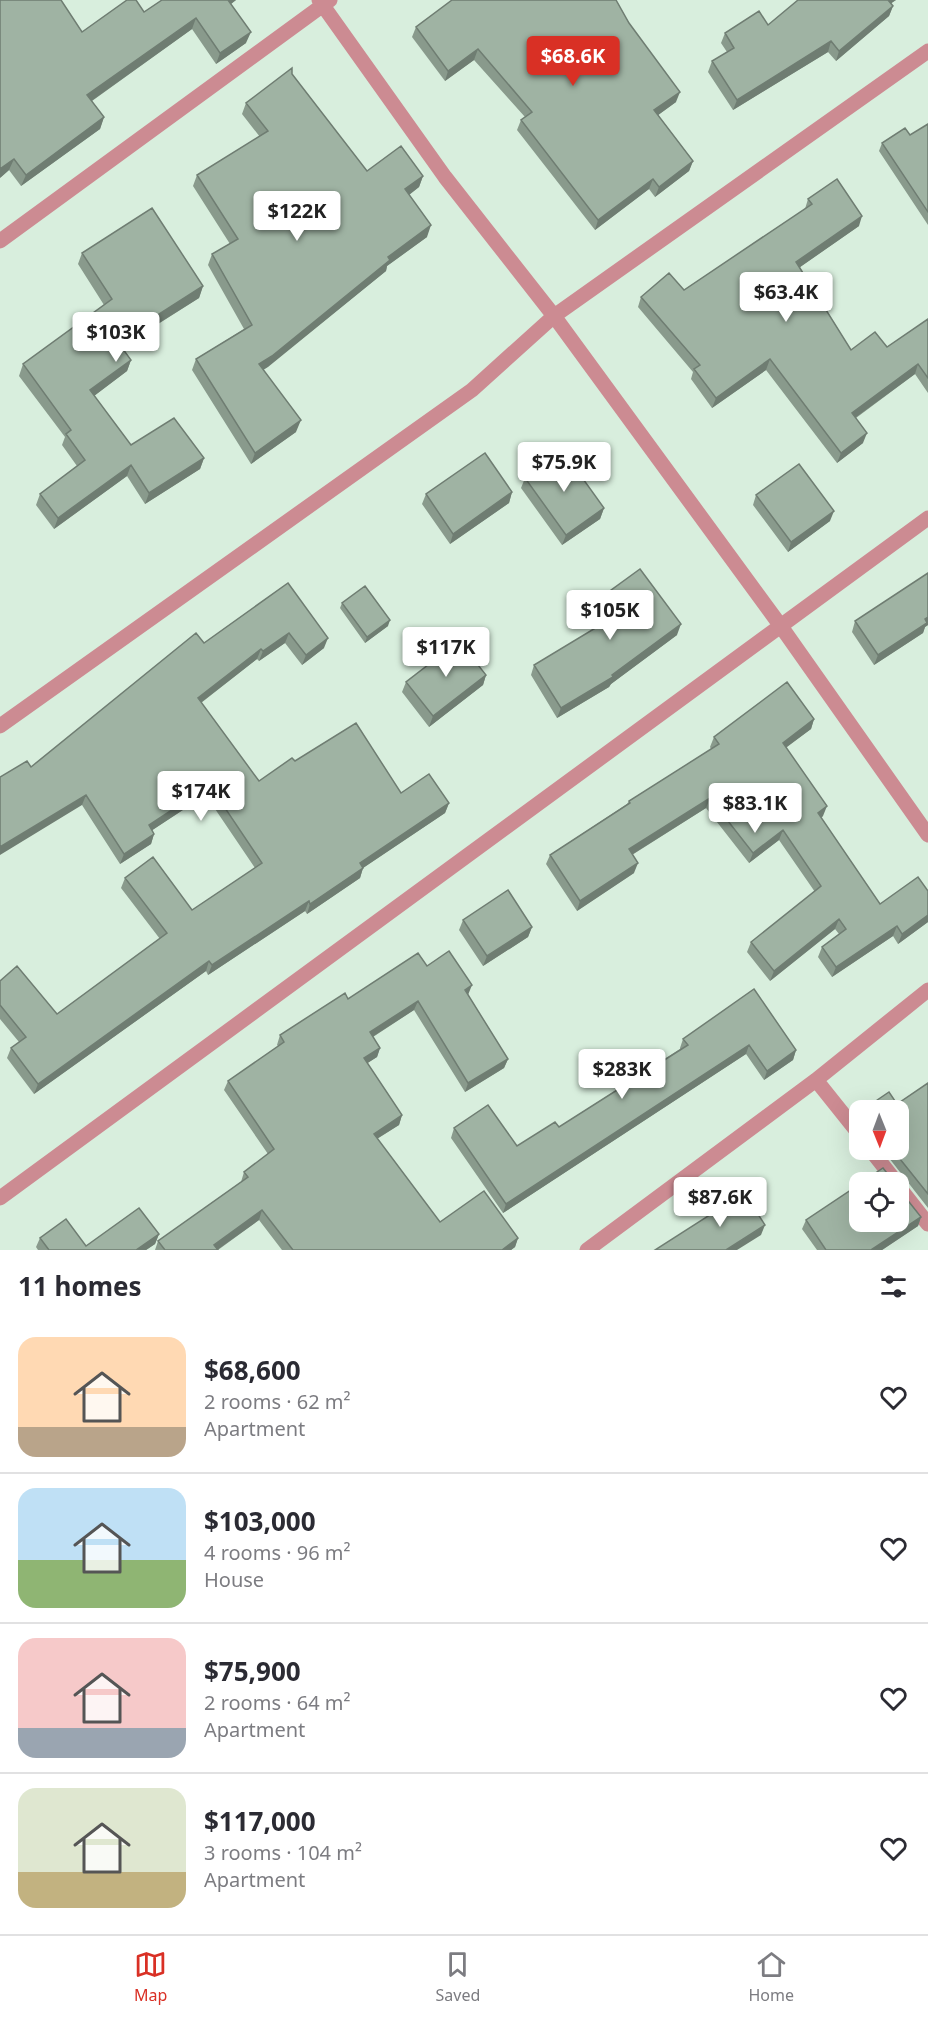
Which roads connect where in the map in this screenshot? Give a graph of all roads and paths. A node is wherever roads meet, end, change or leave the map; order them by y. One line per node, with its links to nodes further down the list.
1 (324, 2): 3 (street); 4 (street)
2 (928, 51): 4 (street)
3 (0, 241)
4 (554, 316): 6 (street); 7 (street)
5 (928, 518): 6 (street)
6 (780, 625): 8 (street); 14 (street)
7 (0, 726)
8 (928, 835)
9 (928, 990): 10 (street)
10 (816, 1080): 11 (street); 17 (street)
11 (849, 1122)
12 (879, 1160): 13 (street)
13 (888, 1172)
14 (0, 1198)
15 (909, 1200): 16 (street)
16 (928, 1224)
17 (587, 1250)

